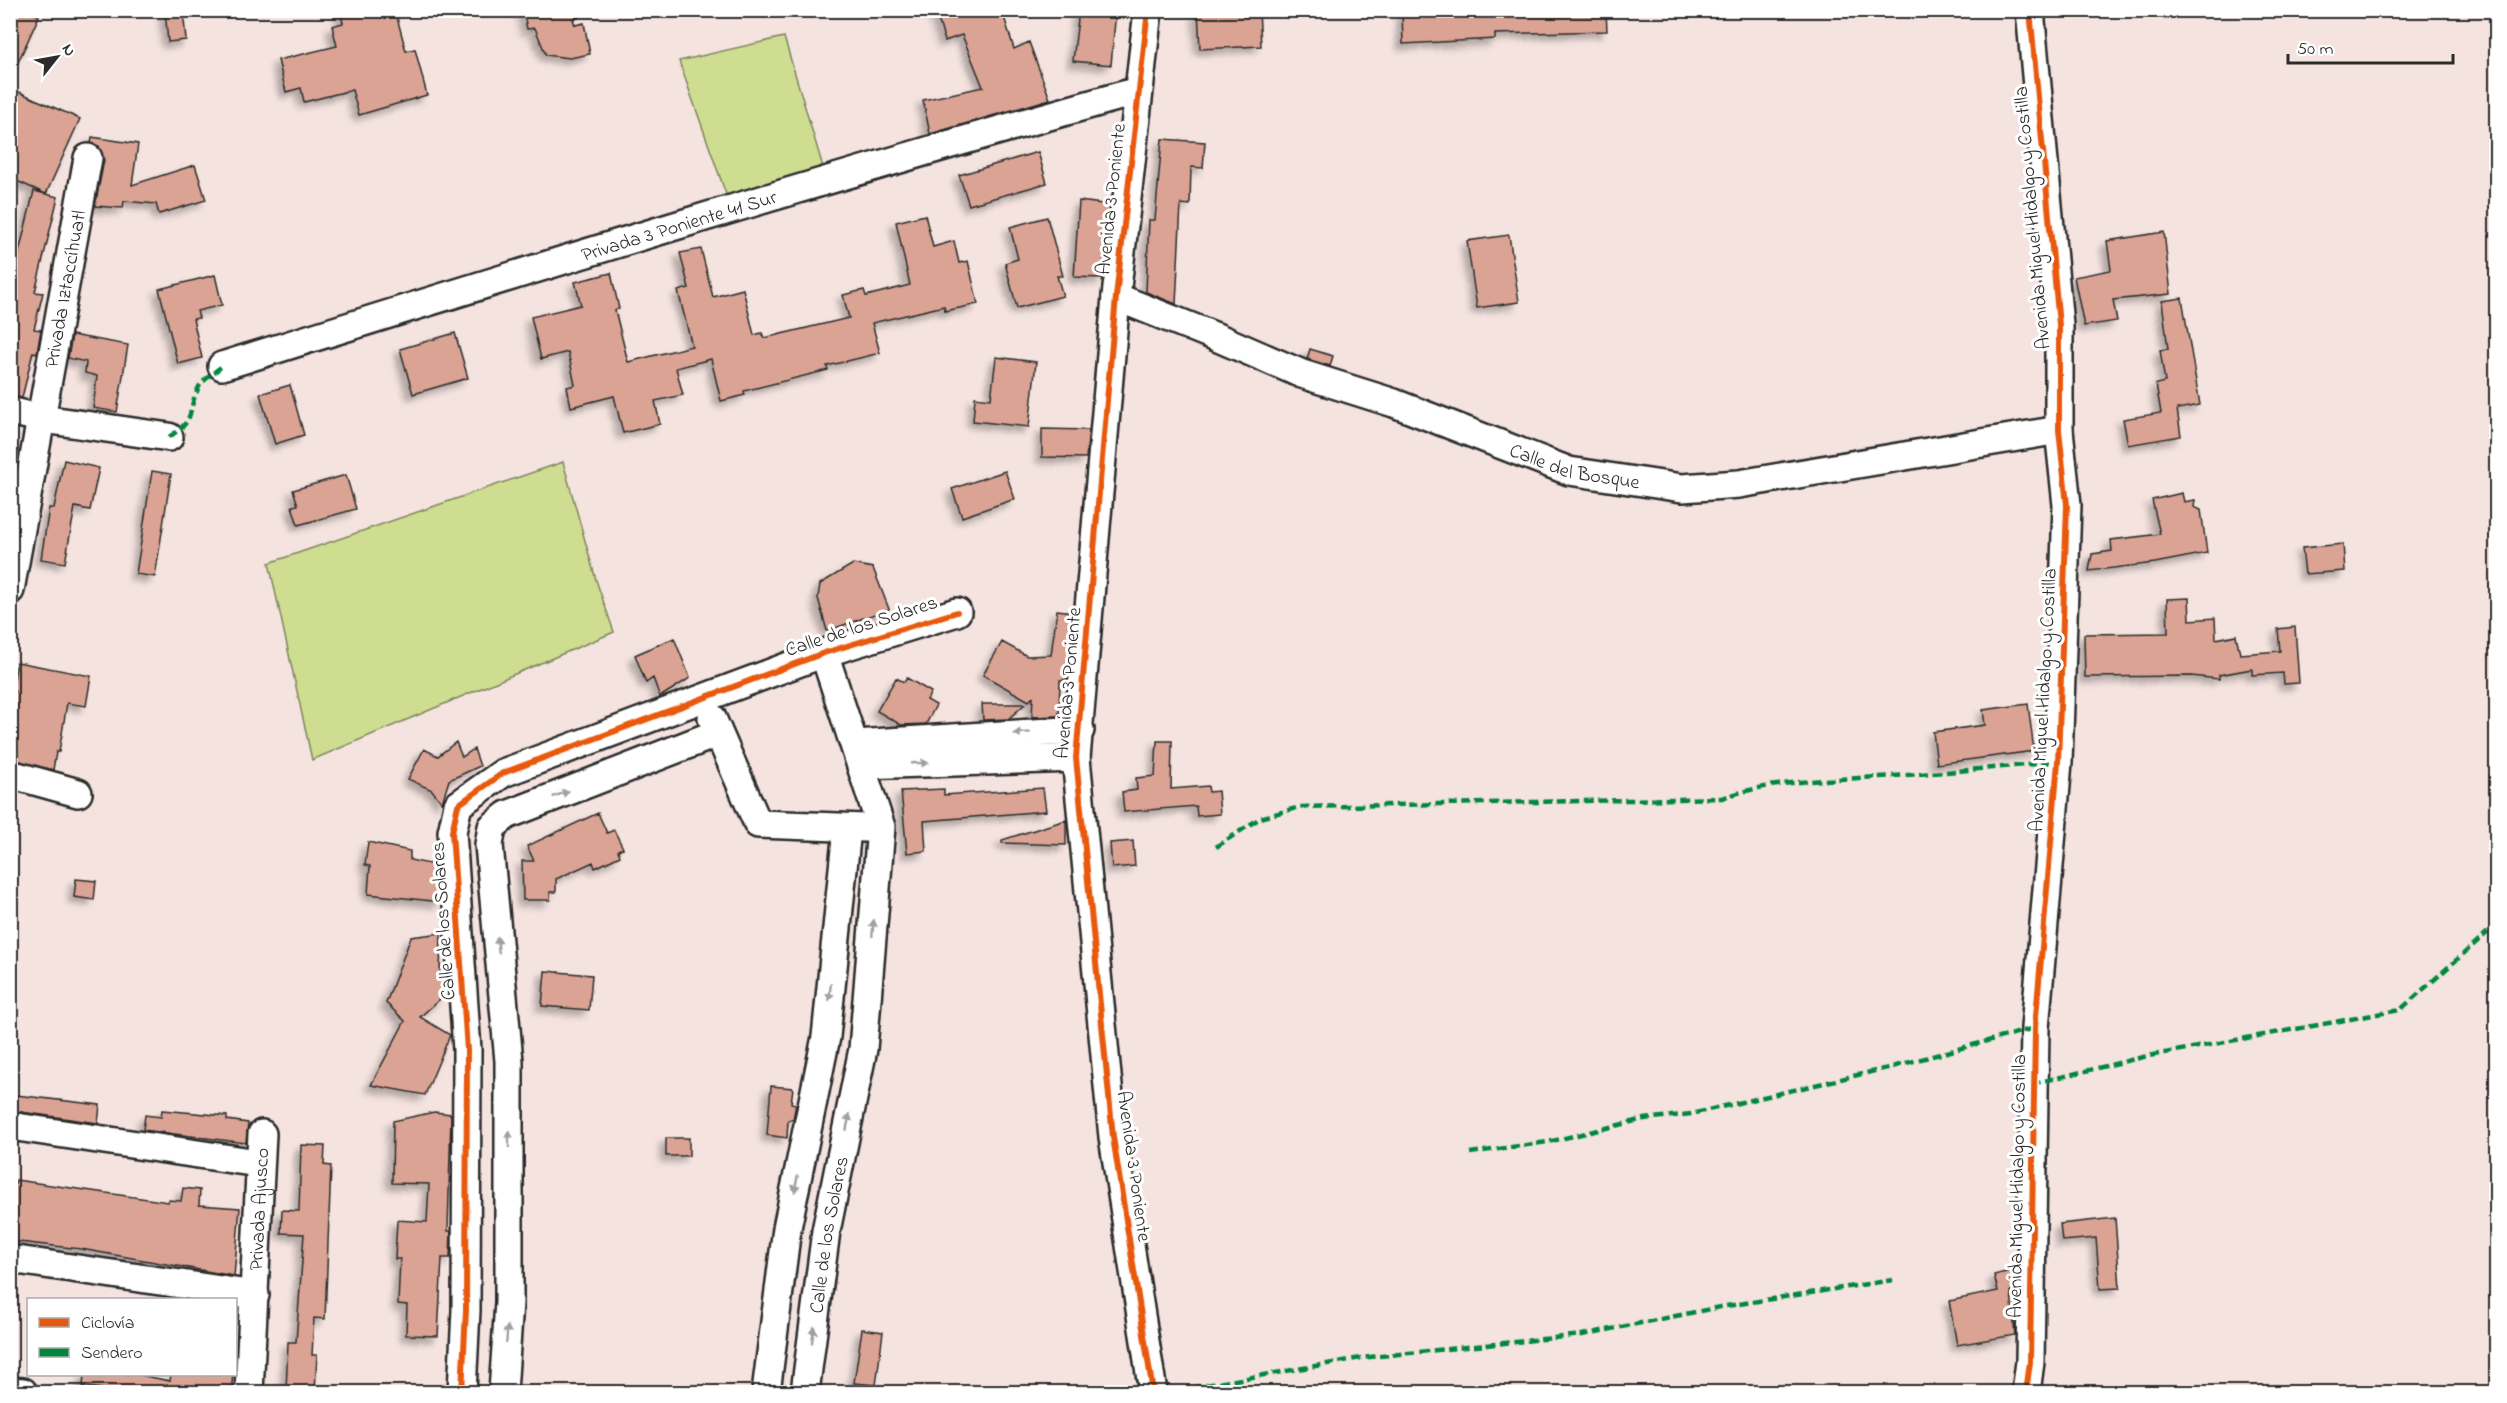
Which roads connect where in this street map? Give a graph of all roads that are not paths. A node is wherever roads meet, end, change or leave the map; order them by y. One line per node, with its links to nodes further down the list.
1 (1148, 10): 3 (street, Avenida 3 Poniente)
2 (2030, 10): 9 (street, Avenida Miguel Hidalgo y Costilla)
3 (1138, 91): 5 (street, Avenida 3 Poniente); 6 (street, Privada 3 Poniente 41 Sur)
4 (88, 158): 8 (street, Privada Iztaccíhuatl)
5 (1116, 297): 9 (street, Calle del Bosque); 15 (street, Avenida 3 Poniente)
6 (222, 366)
7 (10, 411): 8 (street)
8 (43, 419): 10 (street); 11 (street, Privada Iztaccíhuatl)
9 (2060, 430): 40 (street, Avenida Miguel Hidalgo y Costilla)
10 (169, 437)
11 (10, 590)
12 (957, 612): 13 (street, Calle de los Solares)
13 (824, 653): 14 (street, Calle de los Solares); 17 (street, Calle de los Solares)
14 (705, 698): 16 (street); 31 (street, Calle de los Solares)
15 (1080, 730): 17 (street, one-way to 17); 18 (street, Avenida 3 Poniente)
16 (717, 733): 22 (street); 30 (street, one-way to 16)
17 (858, 754): 18 (street, one-way to 18); 21 (street, Calle de los Solares)
18 (1076, 758): 39 (street, Avenida 3 Poniente)
19 (10, 774): 20 (street)
20 (78, 793)
21 (881, 827): 22 (street); 27 (street, Calle de los Solares, one-way to 21)
22 (847, 829): 26 (street, Calle de los Solares, one-way to 26)
23 (10, 1126): 25 (street)
24 (262, 1134): 25 (street, Privada Ajusco)
25 (258, 1163): 29 (street, Privada Ajusco)
26 (787, 1228): 27 (street); 37 (street, Calle de los Solares)
27 (826, 1232): 38 (street, Calle de los Solares, one-way to 27)
28 (10, 1259): 29 (street)
29 (255, 1295): 34 (street, Privada Ajusco)
30 (509, 1302): 31 (street); 36 (street, one-way to 30)
31 (466, 1310): 35 (street, Calle de los Solares)
32 (10, 1391): 33 (street)
33 (23, 1392)
34 (249, 1392)
35 (462, 1392)
36 (503, 1392)
37 (766, 1392)
38 (805, 1392)
39 (1153, 1392)
40 (2026, 1392)

